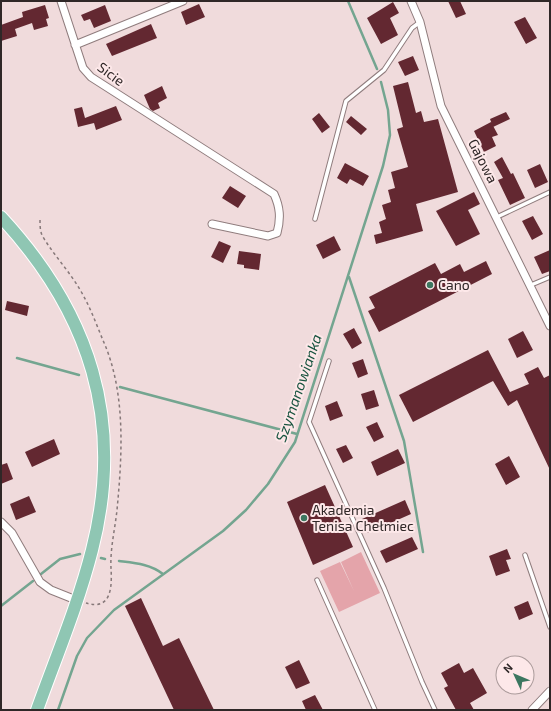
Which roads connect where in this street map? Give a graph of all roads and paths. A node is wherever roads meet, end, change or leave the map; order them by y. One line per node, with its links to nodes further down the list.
1 (61, 1): 5 (street, Sicie)
2 (183, 1): 5 (street)
3 (411, 1): 4 (street, Gajowa)
4 (420, 22): 8 (street, Gajowa); 9 (lane)
5 (75, 45): 10 (street, Sicie)
6 (550, 192): 8 (lane)
7 (1, 217): 18 (main road)
8 (497, 217): 12 (street, Gajowa)
9 (315, 219)
10 (212, 224)
11 (550, 277): 12 (lane)
12 (531, 285): 13 (street, Gajowa)
13 (550, 326)
14 (329, 361): 23 (lane)
15 (1, 522): 18 (street)
16 (525, 555): 19 (lane)
17 (317, 580): 22 (lane)
18 (76, 600): 21 (main road)
19 (550, 627)
20 (550, 691): 24 (street)
21 (37, 710)
22 (375, 710)
23 (435, 710)
24 (532, 710)

